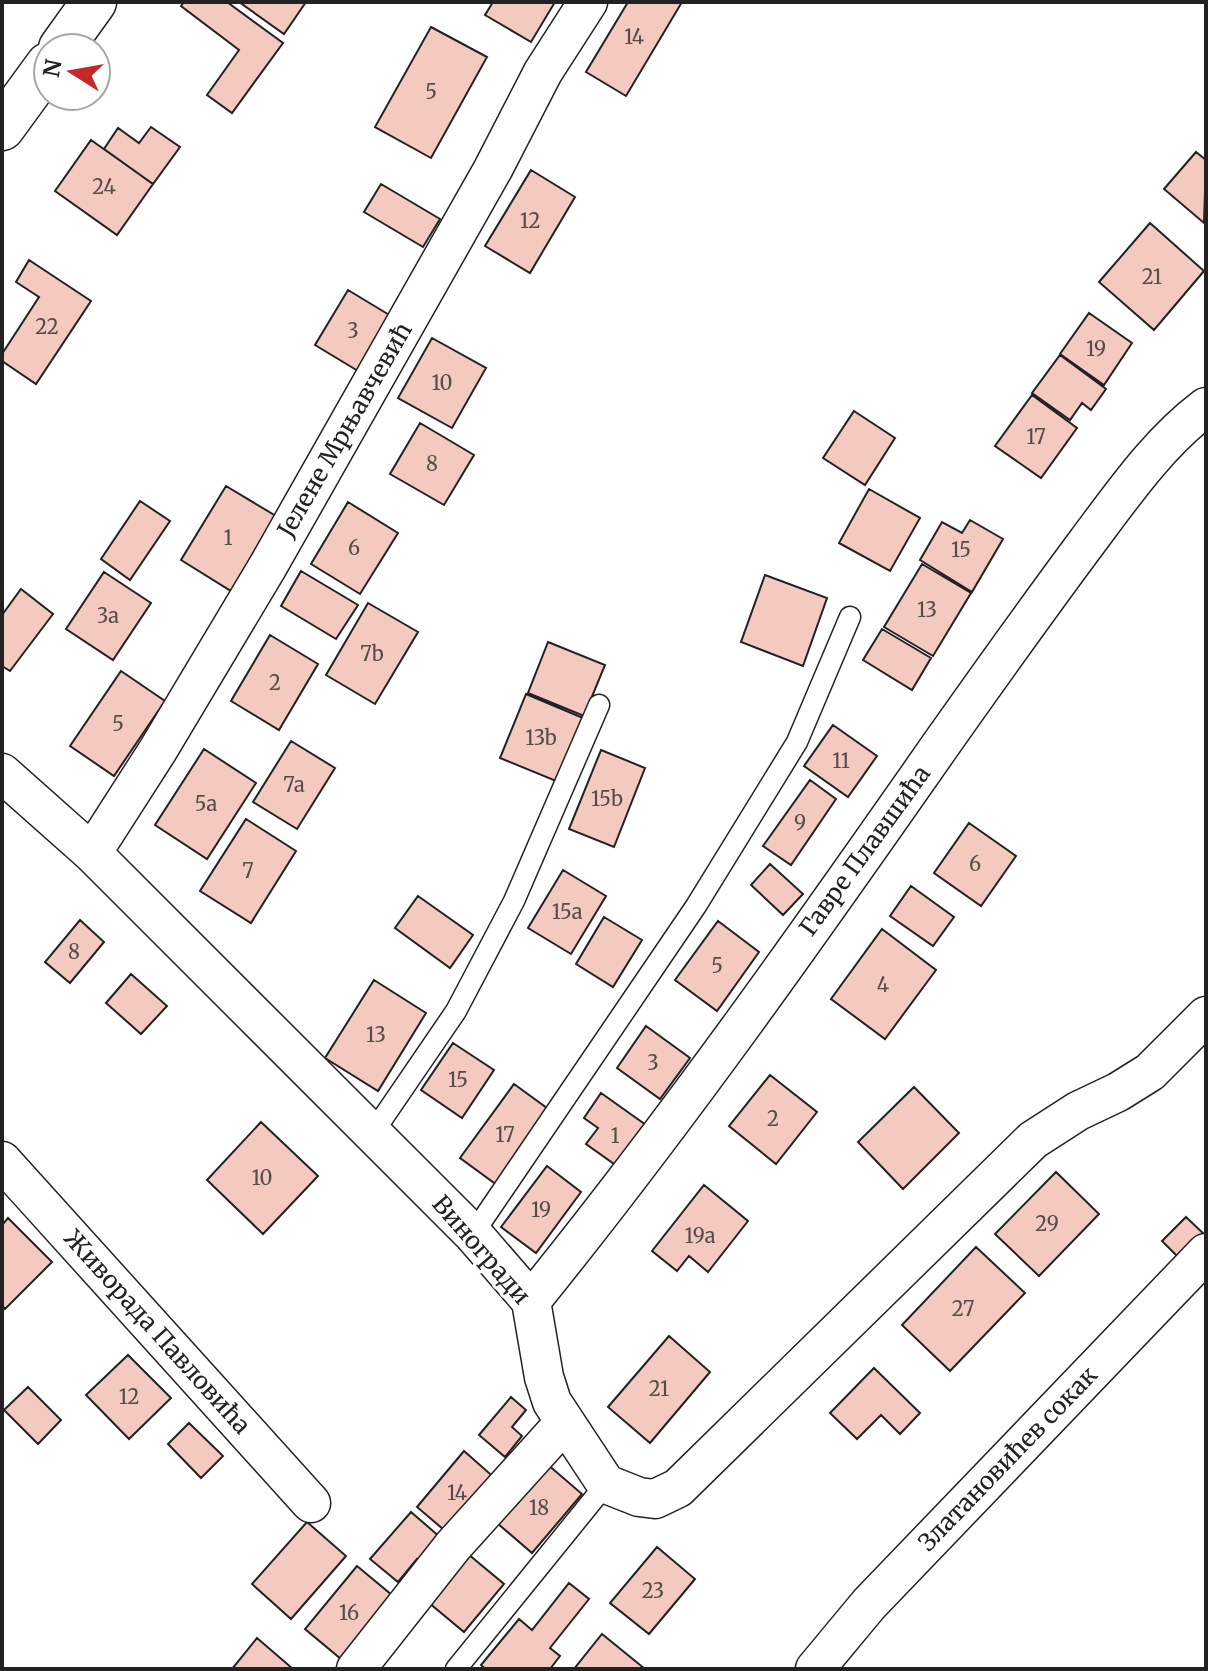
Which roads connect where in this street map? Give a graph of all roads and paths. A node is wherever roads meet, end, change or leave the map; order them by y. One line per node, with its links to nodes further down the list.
1 (94, 2): 3 (street)
2 (588, 2): 10 (street, Јелене Мрњавчевић)
3 (72, 32)
4 (32, 87): 5 (street)
5 (2, 128)
6 (1206, 407): 16 (street, Гавре Плавшића)
7 (850, 617): 14 (lane)
8 (599, 705): 12 (lane)
9 (2, 773): 10 (street, Виногради)
10 (92, 853): 12 (street, Виногради)
11 (1206, 1016): 18 (street)
12 (372, 1134): 14 (street, Виногради)
13 (2, 1161): 19 (street, Живорада Павловића)
14 (473, 1234): 16 (street, Виногради)
15 (1206, 1253): 22 (street, Златановићев сокак)
16 (531, 1301): 17 (street, Виногради)
17 (565, 1422): 18 (street, Виногради); 20 (street)
18 (606, 1484): 21 (lane)
19 (311, 1503)
20 (356, 1669)
21 (456, 1669)
22 (815, 1669)

